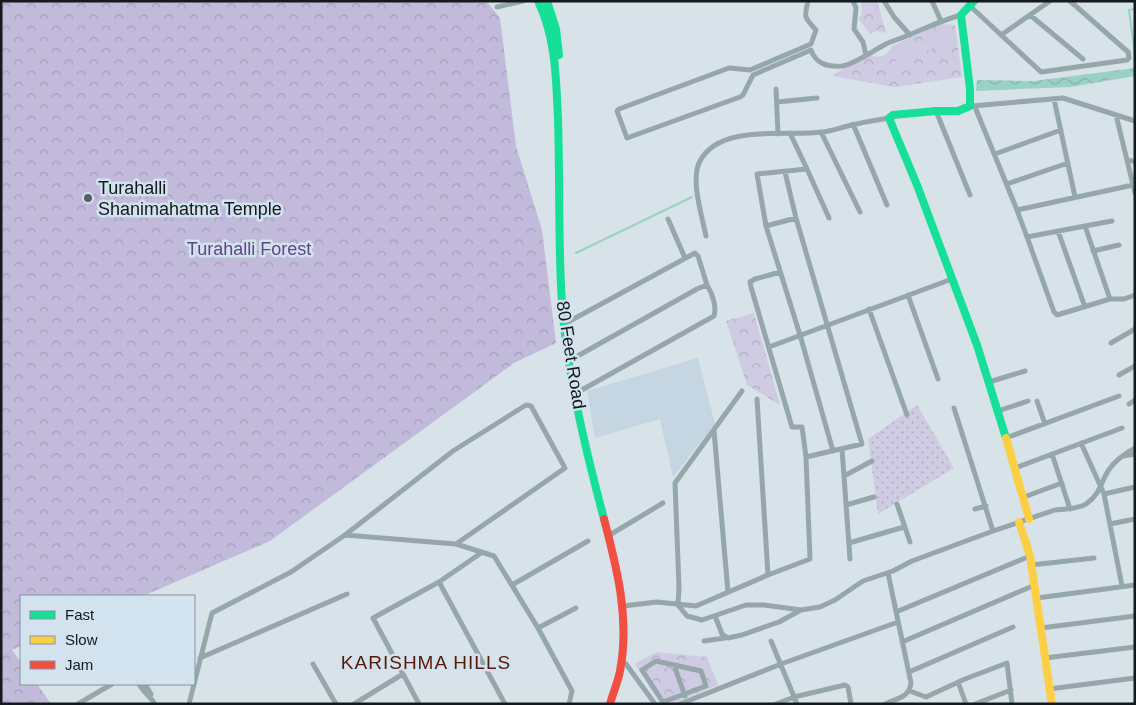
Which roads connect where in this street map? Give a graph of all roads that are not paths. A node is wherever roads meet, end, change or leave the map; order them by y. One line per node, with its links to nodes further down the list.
1 (522, 1): 11 (street)
2 (538, 1): 23 (main road, 80 Feet Road)
3 (548, 1): 23 (main road, 80 Feet Road)
4 (808, 1): 17 (street)
5 (852, 1): 18 (street)
6 (884, 1): 15 (street)
7 (932, 1): 14 (street)
8 (1050, 1): 13 (street)
9 (1070, 1): 16 (street)
10 (971, 3): 12 (main road); 16 (street)
11 (497, 7)
12 (961, 14): 14 (street); 26 (main road)
13 (1030, 16): 16 (street); 19 (street)
14 (941, 20): 15 (street)
15 (910, 35): 18 (street)
16 (1001, 35)
17 (802, 51): 18 (street); 20 (street)
18 (866, 55)
19 (1083, 60)
20 (766, 66): 20 (street)
21 (776, 89): 25 (street)
22 (817, 98): 25 (street)
23 (559, 99): 70 (main road, 80 Feet Road); 126 (main road, 80 Feet Road)
24 (1054, 99): 26 (street); 28 (street); 32 (street)
25 (776, 102): 35 (street)
26 (972, 106): 27 (main road); 36 (street)
27 (936, 111): 29 (main road); 45 (street)
28 (1116, 115): 30 (street); 37 (street)
29 (889, 118): 31 (street); 63 (main road)
30 (1135, 121)
31 (853, 124): 33 (street); 47 (street)
32 (1061, 130): 36 (street); 39 (street)
33 (822, 132): 34 (street); 49 (street)
34 (790, 133): 35 (street); 40 (street)
35 (778, 134): 57 (street)
36 (995, 154): 42 (street)
37 (1127, 159): 38 (street); 43 (street)
38 (1135, 162)
39 (1068, 163): 42 (street); 46 (street)
40 (807, 169): 41 (street); 51 (street)
41 (785, 172): 50 (street); 54 (street)
42 (1007, 184): 48 (street)
43 (1133, 185): 44 (street); 46 (street)
44 (1135, 193)
45 (970, 195)
46 (1075, 197): 48 (street)
47 (887, 205)
48 (1017, 210): 58 (street)
49 (860, 212)
50 (796, 218): 54 (street); 71 (street)
51 (829, 218)
52 (668, 219): 61 (street)
53 (1112, 221): 55 (street)
54 (766, 226): 62 (street)
55 (1085, 226): 56 (street); 60 (street)
56 (1058, 231): 58 (street); 68 (street)
57 (706, 236)
58 (1027, 237): 68 (street)
59 (1119, 244): 60 (street)
60 (1093, 251): 67 (street)
61 (685, 258): 64 (street); 70 (street)
62 (780, 272): 73 (street); 75 (street)
63 (952, 279): 65 (street); 81 (main road)
64 (707, 285): 76 (street); 82 (street)
65 (908, 295): 69 (street); 80 (street)
66 (1135, 295): 67 (street)
67 (1110, 299): 68 (street)
68 (1085, 307)
69 (869, 309): 71 (street); 92 (street)
70 (568, 322): 76 (main road, 80 Feet Road)
71 (828, 324): 73 (street); 99 (street)
72 (1135, 329): 74 (street)
73 (800, 335): 75 (street); 100 (street)
74 (1111, 343)
75 (769, 347): 103 (street)
76 (574, 358): 82 (main road, 80 Feet Road)
77 (1135, 366): 79 (street)
78 (1025, 371): 81 (street)
79 (1119, 375)
80 (938, 379)
81 (989, 382): 91 (main road)
82 (580, 391): 126 (main road, 80 Feet Road)
83 (742, 391): 95 (street)
84 (1119, 396): 93 (street)
85 (756, 399): 136 (street)
86 (1028, 400): 91 (street)
87 (1135, 400): 89 (street)
88 (1037, 401): 93 (street)
89 (1129, 404)
90 (954, 408): 116 (street)
91 (998, 412): 96 (main road)
92 (907, 414)
93 (1045, 424): 96 (street)
94 (1122, 428): 97 (street)
95 (714, 430): 142 (street); 145 (street)
96 (1006, 438): 106 (main road)
97 (1082, 443): 101 (street); 110 (street)
98 (1135, 448): 104 (street)
99 (842, 449): 100 (street); 107 (street)
100 (833, 451): 103 (street)
101 (1052, 454): 106 (street); 108 (street)
102 (1135, 454): 104 (street)
103 (806, 457): 136 (street)
104 (1119, 457): 110 (street)
105 (872, 461): 107 (street)
106 (1015, 468): 112 (main road)
107 (844, 476): 115 (street)
108 (1062, 483): 112 (street); 118 (street)
109 (1135, 487): 110 (street)
110 (1102, 491): 118 (street); 122 (street)
111 (874, 497): 115 (street)
112 (1024, 497): 119 (main road)
113 (663, 503): 126 (street)
114 (897, 504): 123 (street)
115 (846, 506): 129 (street)
116 (986, 506): 117 (street); 124 (street)
117 (975, 509)
118 (1070, 509): 119 (street)
119 (1029, 519): 121 (street)
120 (1135, 519): 122 (street)
121 (1019, 522): 124 (street); 134 (main road)
122 (1110, 524): 141 (street)
123 (904, 527): 128 (street); 129 (street)
124 (993, 531): 135 (street)
125 (345, 535): 130 (street); 130 (street); 161 (street)
126 (611, 535): 146 (main road, 80 Feet Road)
127 (588, 541): 140 (street)
128 (910, 542)
129 (849, 543): 133 (street)
130 (456, 544): 131 (street)
131 (481, 553): 137 (street); 140 (street)
132 (1094, 558): 134 (street)
133 (850, 559)
134 (1030, 560): 138 (main road); 149 (street)
135 (888, 573): 148 (street); 149 (street)
136 (768, 575): 142 (street)
137 (439, 582): 168 (street); 190 (street)
138 (1035, 585): 144 (main road); 159 (street)
139 (1135, 585): 141 (street)
140 (512, 586): 154 (street)
141 (1122, 586): 144 (street)
142 (728, 592): 145 (street)
143 (347, 594): 161 (street)
144 (1037, 598): 155 (main road)
145 (678, 605): 146 (street); 150 (street)
146 (626, 606): 164 (main road, 80 Feet Road); 192 (main road, 80 Feet Road)
147 (576, 608): 154 (street)
148 (801, 610): 150 (street); 156 (street)
149 (896, 612): 152 (street)
150 (715, 616): 156 (street)
151 (1135, 616): 155 (street)
152 (898, 622): 159 (street); 165 (street)
153 (1013, 627): 167 (street)
154 (538, 628): 191 (street)
155 (1041, 628): 162 (main road)
156 (726, 638): 157 (street)
157 (704, 641)
158 (771, 641): 165 (street)
159 (902, 642): 167 (street)
160 (1135, 647): 162 (street)
161 (200, 658): 170 (street)
162 (1045, 658): 176 (main road)
163 (313, 664): 187 (street)
164 (626, 664): 193 (main road, 80 Feet Road); 194 (street)
165 (781, 664): 181 (street); 182 (street)
166 (674, 665): 179 (street); 179 (street); 179 (street)
167 (909, 672): 178 (street)
168 (403, 674): 188 (street); 189 (street)
169 (1135, 678): 176 (street)
170 (195, 679)
171 (958, 682): 177 (street); 178 (street); 200 (street)
172 (110, 685): 184 (street)
173 (140, 685): 180 (street)
174 (146, 685): 180 (street)
175 (194, 685): 186 (street)
176 (1049, 689): 203 (main road)
177 (1011, 690): 201 (street); 202 (street)
178 (910, 691): 183 (street)
179 (685, 694): 182 (street)
180 (150, 696): 185 (street)
181 (794, 697): 196 (street); 197 (street); 198 (street)
182 (687, 701): 195 (street)
183 (894, 702): 199 (street)
184 (78, 704)
185 (156, 704)
186 (189, 704)
187 (336, 704)
188 (354, 704)
189 (420, 704)
190 (505, 704)
191 (569, 704)
192 (610, 704)
193 (615, 704)
194 (655, 704)
195 (680, 704)
196 (776, 704)
197 (797, 704)
198 (852, 704)
199 (884, 704)
200 (966, 704)
201 (975, 704)
202 (1012, 704)
203 (1052, 704)

